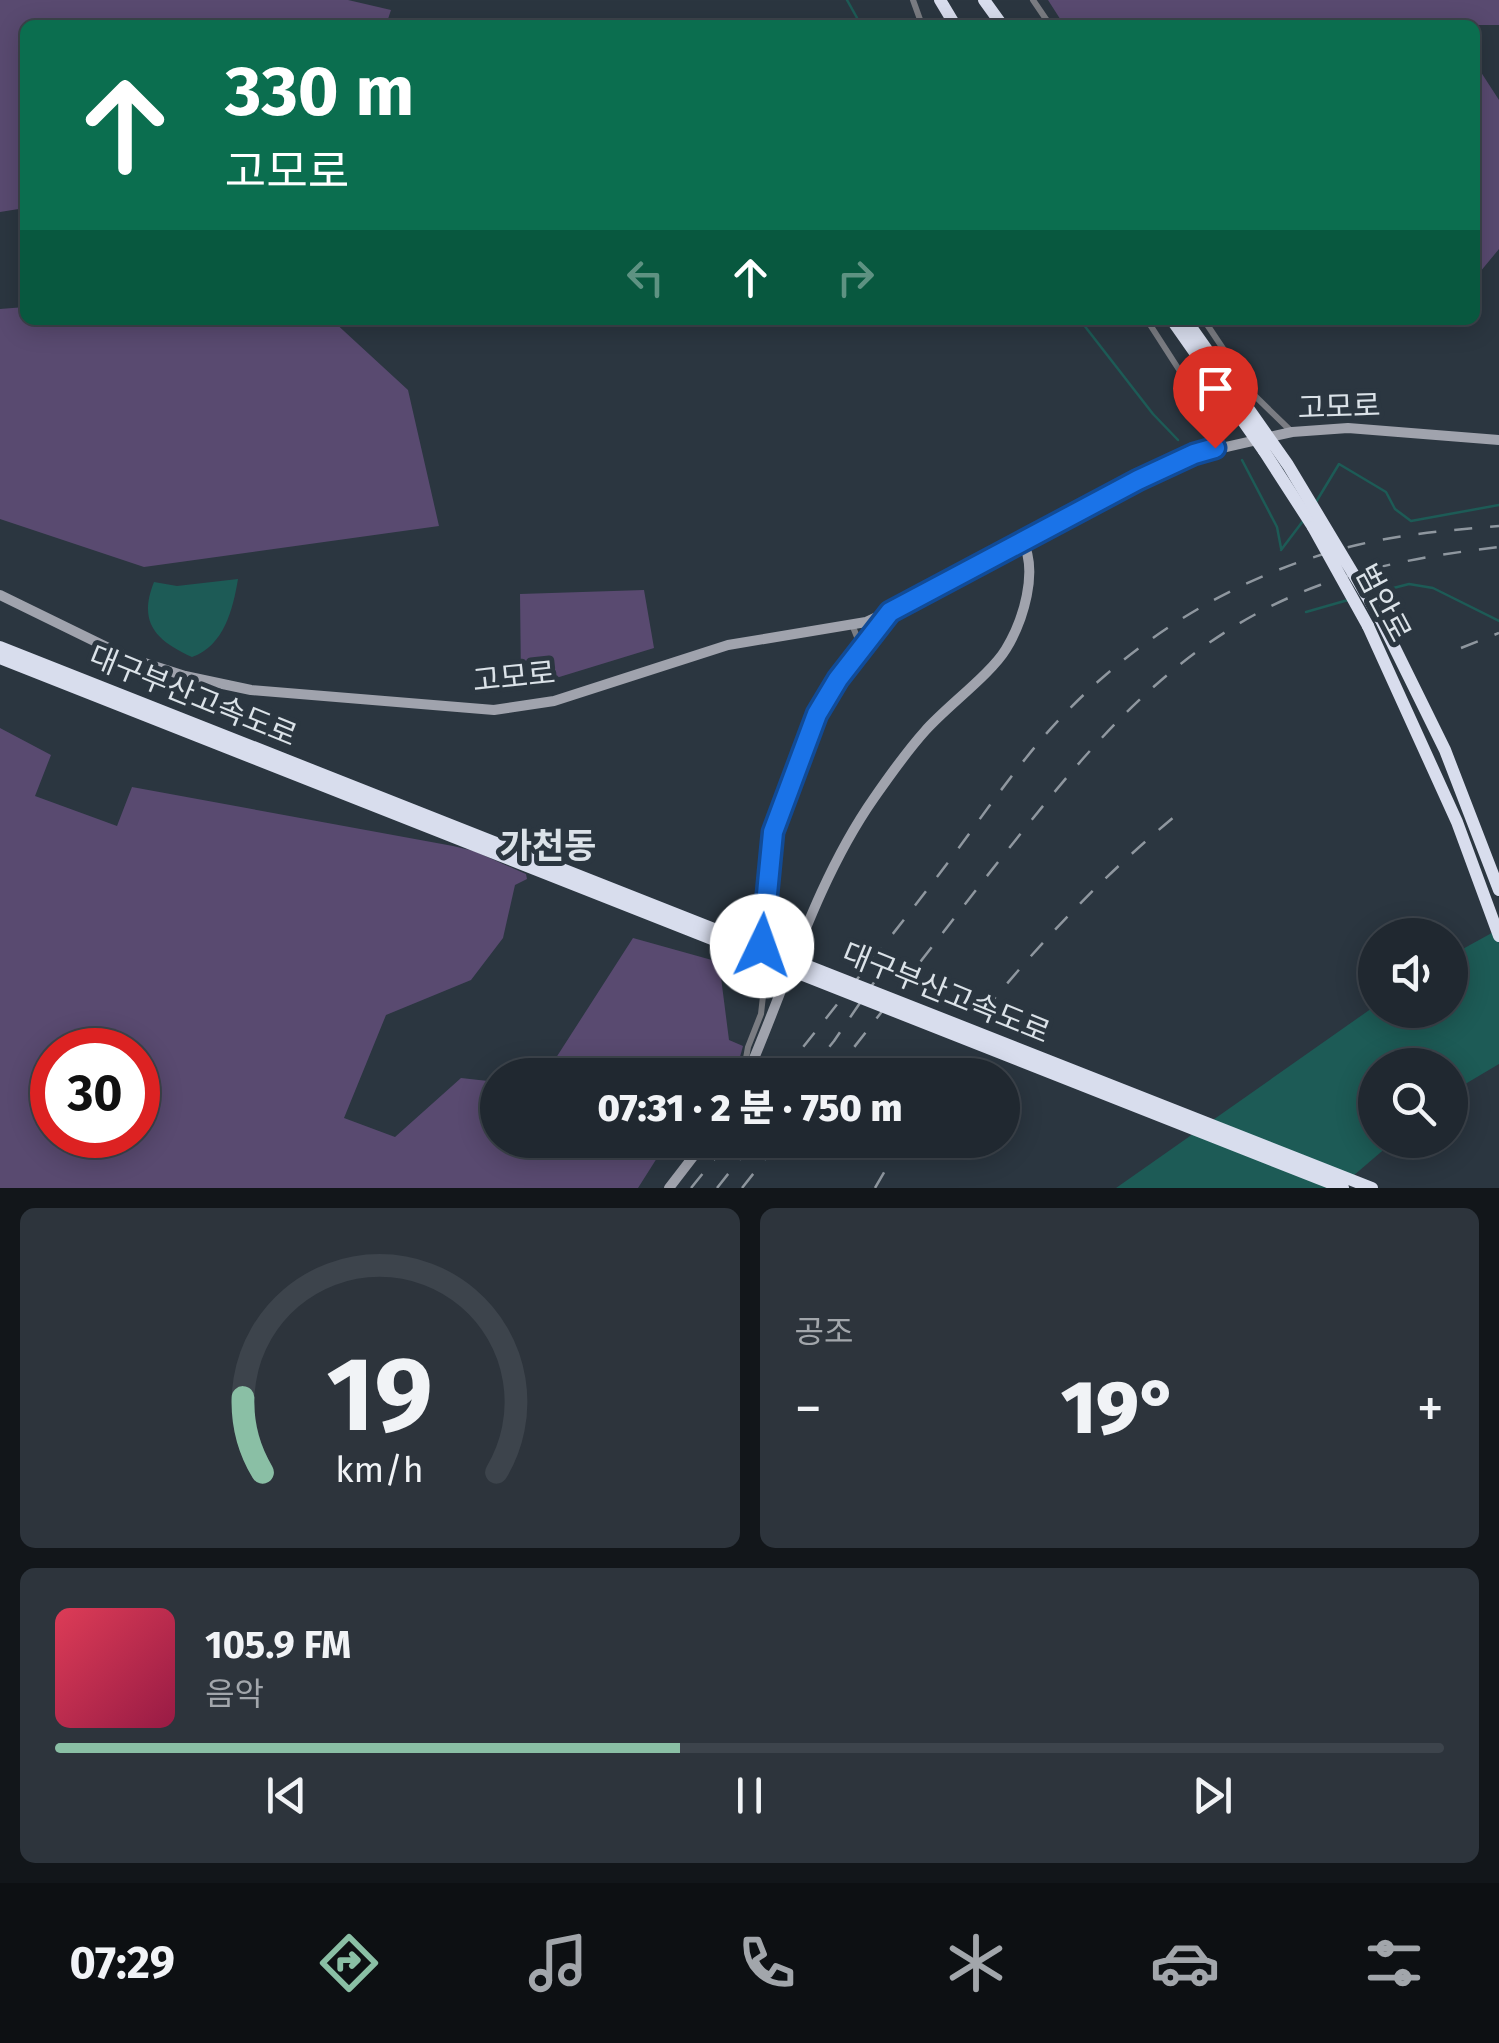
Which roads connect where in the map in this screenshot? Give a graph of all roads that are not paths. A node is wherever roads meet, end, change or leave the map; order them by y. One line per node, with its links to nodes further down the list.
1 (1150, 325): 6 (street)
2 (1176, 325): 15 (highway, 범안로, bridge)
3 (1190, 325): 15 (highway, 범안로, bridge)
4 (1207, 325): 5 (street)
5 (1236, 366): 7 (street); 9 (street)
6 (1198, 398): 7 (street); 8 (street)
7 (1224, 401): 8 (street)
8 (1213, 432): 11 (street)
9 (1292, 432): 10 (main road, 고모로); 11 (main road, 고모로)
10 (1499, 440)
11 (1215, 448): 12 (main road, 고모로)
12 (1022, 540): 14 (main road, 고모로); 25 (main road)
13 (0, 595): 16 (main road, 고모로)
14 (890, 612): 16 (main road, 고모로); 18 (street)
15 (1375, 623): 21 (highway, 범안로); 22 (highway, 범안로)
16 (853, 627): 18 (street)
17 (0, 647): 20 (highway, 대구부산고속도로)
18 (862, 650): 24 (street)
19 (0, 658): 20 (highway, 대구부산고속도로)
20 (518, 857): 23 (highway, 대구부산고속도로)
21 (1499, 890)
22 (1499, 936)
23 (739, 944): 28 (highway, 대구부산고속도로, bridge); 29 (highway, 대구부산고속도로, bridge)
24 (747, 1058)
25 (753, 1058)
26 (692, 1158): 27 (main road)
27 (668, 1188)
28 (1343, 1188)
29 (1372, 1188)

